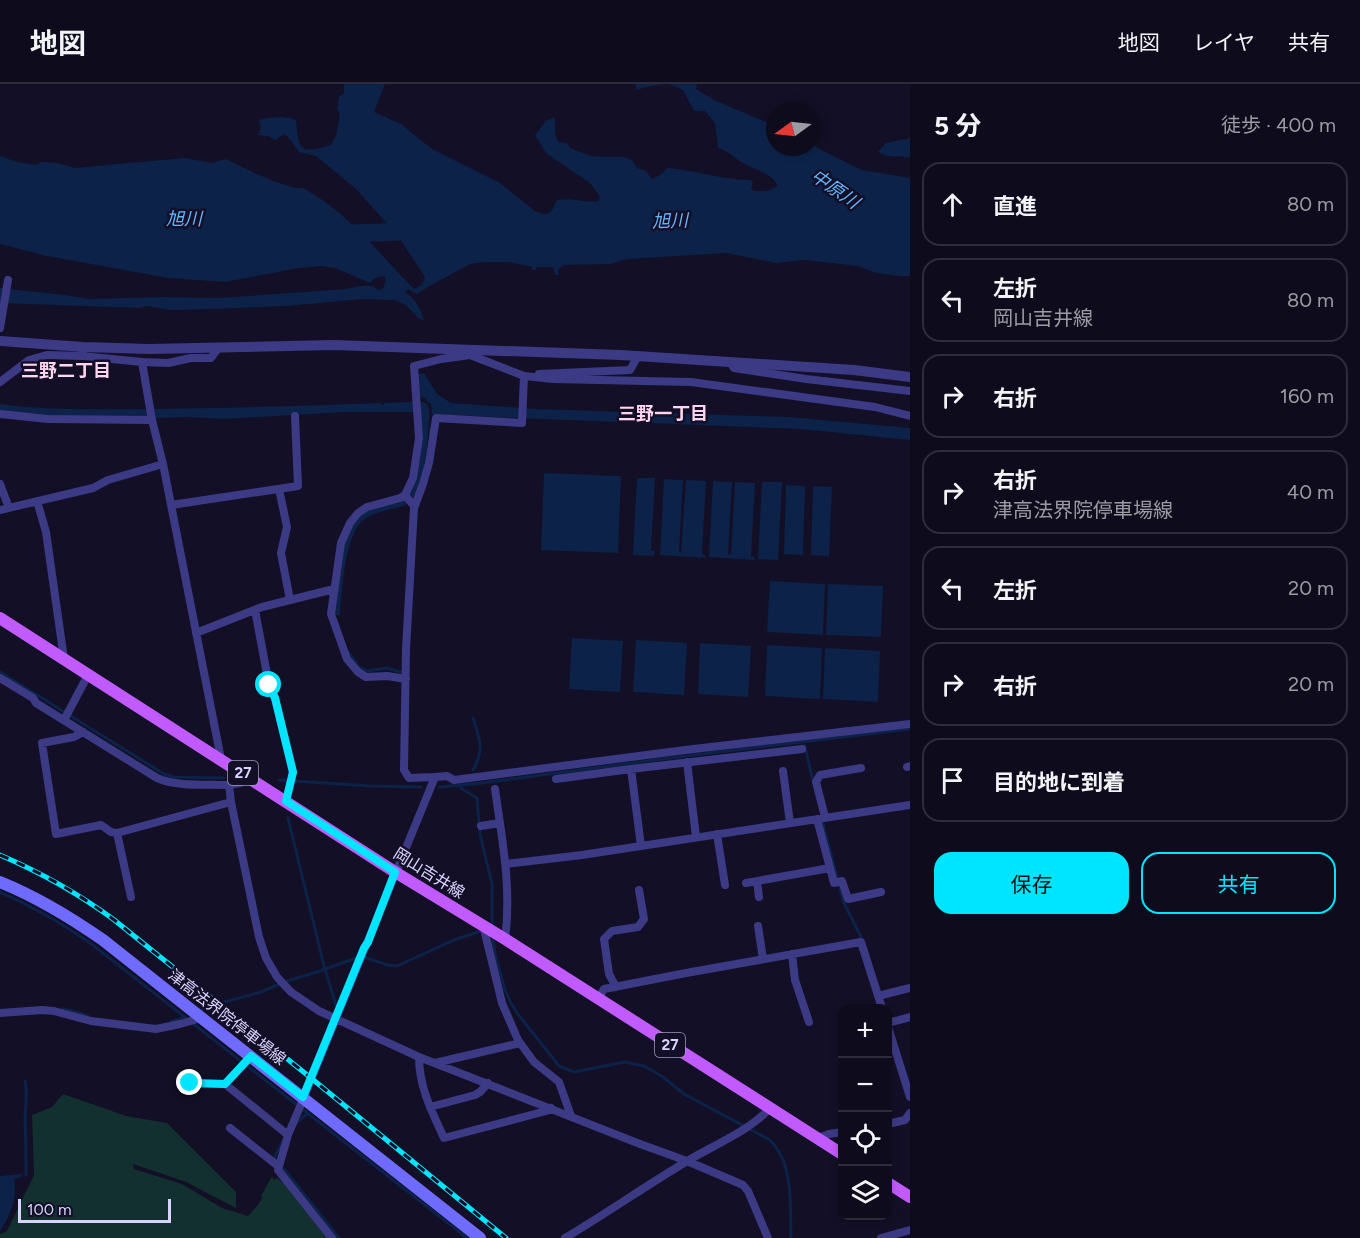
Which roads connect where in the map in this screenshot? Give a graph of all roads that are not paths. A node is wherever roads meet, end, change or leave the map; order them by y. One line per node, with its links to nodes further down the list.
1 (8, 280): 2 (street)
2 (2, 328): 3 (street)
3 (1, 341): 5 (street)
4 (219, 347): 5 (street); 6 (street); 8 (street)
5 (82, 351): 8 (street); 12 (street)
6 (471, 353): 7 (street); 10 (street); 21 (street)
7 (638, 356): 9 (street); 10 (street)
8 (142, 362): 17 (street)
9 (730, 362): 11 (street); 13 (street)
10 (524, 376): 16 (street); 24 (street)
11 (910, 377)
12 (0, 382)
13 (910, 391)
14 (0, 414): 17 (street)
15 (295, 416): 20 (street)
16 (910, 416)
17 (152, 419): 18 (street)
18 (163, 464): 22 (street); 23 (street)
19 (0, 484): 25 (street)
20 (279, 489): 23 (street); 27 (street)
21 (405, 495): 24 (street); 26 (street)
22 (38, 501): 25 (street); 31 (street)
23 (171, 505): 30 (street)
24 (414, 506): 34 (street)
25 (4, 509)
26 (334, 590): 27 (street); 34 (street)
27 (290, 600): 28 (street)
28 (255, 610): 30 (street); 50 (street)
29 (0, 618): 31 (main road, 岡山吉井線 / 27)
30 (196, 633): 40 (street)
31 (64, 659): 32 (main road, 岡山吉井線 / 27)
32 (88, 675): 35 (street); 40 (main road, 岡山吉井線 / 27)
33 (0, 678): 35 (street)
34 (406, 679): 46 (street)
35 (64, 719): 37 (street)
36 (910, 724): 38 (street)
37 (83, 732): 48 (street); 57 (street)
38 (775, 746): 39 (street); 41 (street); 46 (street)
39 (802, 748)
40 (221, 759): 45 (main road, 岡山吉井線 / 27)
41 (687, 762): 43 (street); 59 (street)
42 (861, 768): 53 (street)
43 (631, 769): 47 (street); 60 (street)
44 (783, 771): 54 (street)
45 (248, 777): 48 (street); 50 (main road, 岡山吉井線 / 27)
46 (435, 777): 63 (street)
47 (556, 779)
48 (229, 785): 51 (street)
49 (495, 789): 55 (street)
50 (286, 801): 63 (main road, 岡山吉井線 / 27)
51 (231, 802): 57 (street); 85 (street)
52 (910, 807): 53 (street)
53 (821, 818): 54 (street); 62 (street)
54 (790, 823): 58 (street)
55 (500, 824): 56 (street); 61 (street)
56 (481, 826)
57 (117, 833): 70 (street)
58 (717, 834): 59 (street); 67 (street)
59 (696, 837): 60 (street)
60 (641, 846): 61 (street)
61 (506, 864): 74 (street)
62 (830, 868): 64 (street); 69 (street)
63 (395, 872): 73 (main road, 岡山吉井線 / 27); 85 (street)
64 (757, 881): 66 (street); 71 (street)
65 (0, 882): 83 (main road, 津高法界院停車場線)
66 (746, 883)
67 (725, 885)
68 (639, 890): 77 (street)
69 (881, 892)
70 (130, 897)
71 (759, 897)
72 (758, 926): 76 (street)
73 (484, 929): 74 (main road, 岡山吉井線 / 27); 88 (street)
74 (502, 937): 80 (main road, 岡山吉井線 / 27)
75 (792, 954): 76 (street); 79 (street); 86 (street)
76 (763, 959): 77 (street)
77 (616, 987): 80 (street)
78 (910, 988): 79 (street)
79 (880, 996): 81 (street)
80 (598, 999): 100 (main road, 岡山吉井線 / 27)
81 (881, 1004)
82 (0, 1013): 83 (street)
83 (195, 1017): 91 (main road, 津高法界院停車場線)
84 (910, 1017): 87 (street)
85 (336, 1019): 90 (street); 97 (street)
86 (809, 1022)
87 (892, 1022)
88 (520, 1043): 92 (street); 102 (street)
89 (892, 1051): 96 (street)
90 (420, 1057): 92 (street); 98 (street)
91 (247, 1061): 95 (street); 97 (main road, 津高法界院停車場線)
92 (435, 1063): 94 (street)
93 (190, 1083): 95 (street)
94 (488, 1083): 98 (street); 99 (street)
95 (225, 1084): 106 (street)
96 (910, 1097)
97 (301, 1103): 106 (street); 115 (main road, 津高法界院停車場線)
98 (430, 1107): 99 (street)
99 (551, 1108): 102 (street)
100 (770, 1108): 107 (main road, 岡山吉井線 / 27); 109 (street)
101 (910, 1113): 103 (street)
102 (571, 1116): 109 (street)
103 (892, 1124)
104 (230, 1128): 110 (street)
105 (838, 1133): 107 (street)
106 (288, 1135): 110 (street)
107 (818, 1138): 108 (main road, 岡山吉井線 / 27)
108 (838, 1151)
109 (687, 1161): 116 (street); 117 (street)
110 (278, 1166): 114 (street)
111 (892, 1186): 112 (main road)
112 (910, 1197)
113 (910, 1230): 118 (street)
114 (333, 1238)
115 (480, 1238)
116 (565, 1238)
117 (768, 1238)
118 (881, 1238)

